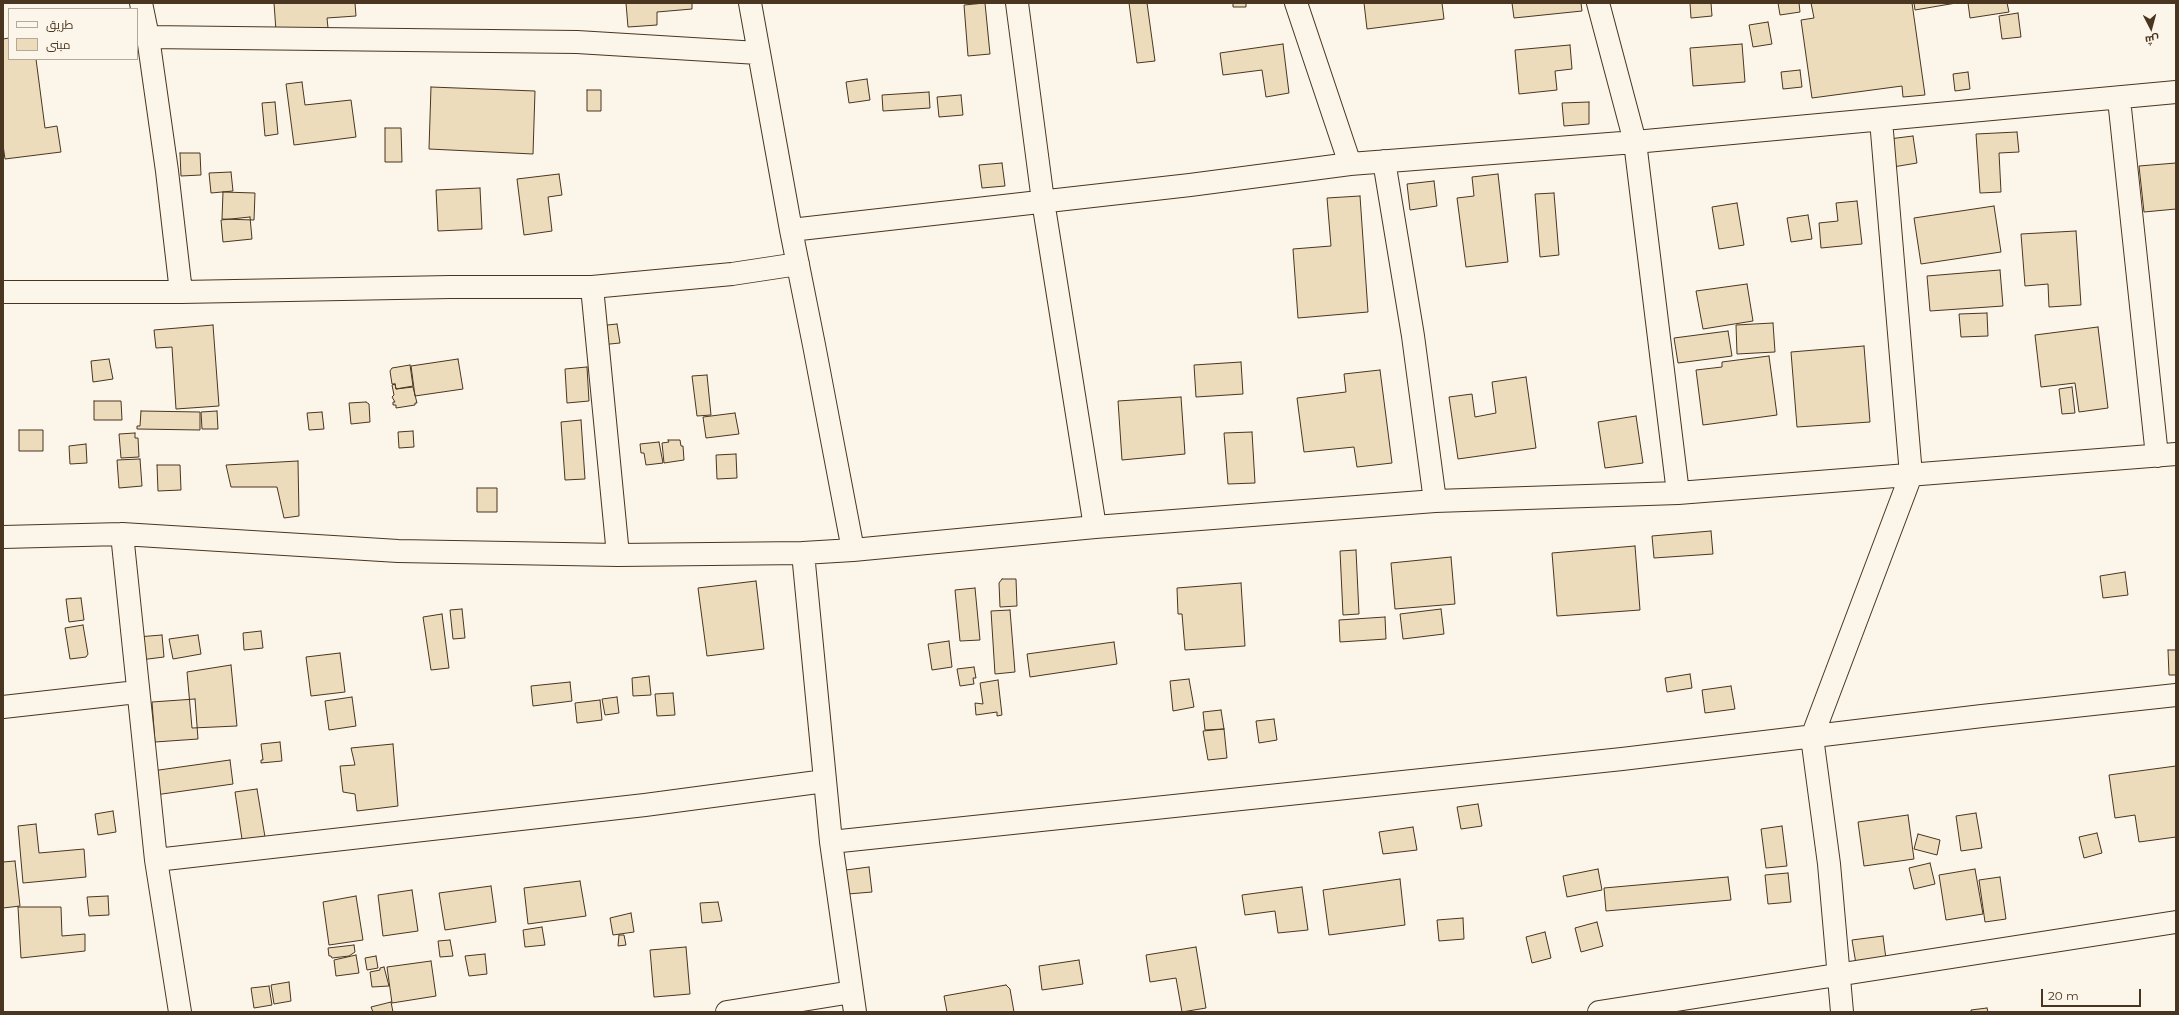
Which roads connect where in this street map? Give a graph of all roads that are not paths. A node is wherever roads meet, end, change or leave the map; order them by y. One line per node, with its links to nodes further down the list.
1 (141, 3): 6 (street)
2 (750, 3): 7 (street)
3 (1017, 3): 14 (street)
4 (1296, 3): 13 (street)
5 (1598, 3): 11 (street)
6 (148, 37): 7 (street); 19 (street)
7 (758, 53): 15 (street)
8 (2176, 92): 9 (street)
9 (2119, 99): 10 (street); 20 (street)
10 (1881, 120): 11 (street); 21 (street)
11 (1636, 142): 12 (street); 22 (street)
12 (1384, 161): 13 (street); 23 (street)
13 (1350, 164): 14 (street)
14 (1043, 201): 15 (street); 24 (street)
15 (791, 230): 16 (street)
16 (798, 264): 17 (street); 27 (street)
17 (592, 287): 19 (street); 29 (street)
18 (3, 292): 19 (street)
19 (181, 292)
20 (2167, 455): 21 (street)
21 (1911, 475): 22 (street); 33 (street)
22 (1678, 493): 23 (street)
23 (1435, 502): 24 (street)
24 (1095, 527): 27 (street)
25 (122, 534): 26 (street); 29 (street); 30 (street)
26 (3, 537)
27 (853, 550): 28 (street)
28 (804, 553): 29 (street); 34 (street)
29 (618, 555)
30 (137, 692): 32 (street); 36 (street)
31 (2176, 695): 33 (street)
32 (3, 707)
33 (1812, 737): 35 (street); 38 (street)
34 (825, 782): 35 (street); 36 (street)
35 (831, 842): 39 (street)
36 (156, 860): 40 (street)
37 (2176, 922): 38 (street)
38 (1839, 974): 42 (street); 43 (street)
39 (853, 1002): 41 (street)
40 (180, 1012)
41 (727, 1012)
42 (1599, 1012)
43 (1842, 1012)

